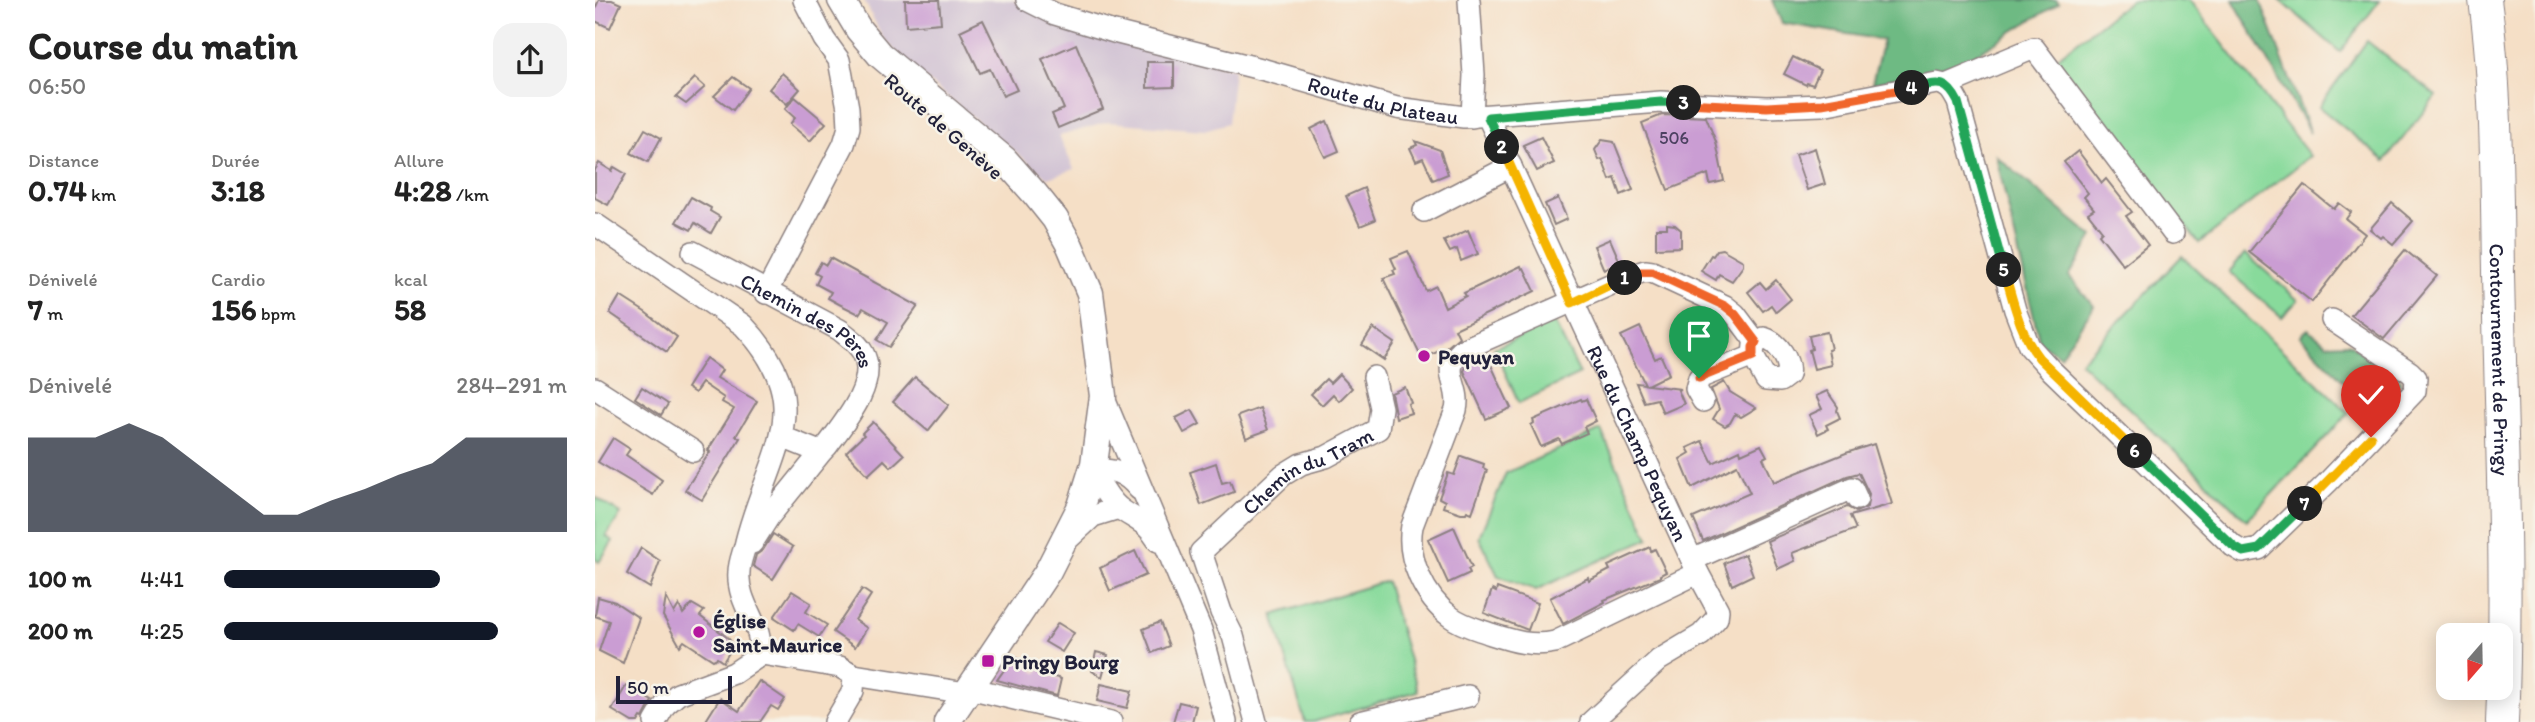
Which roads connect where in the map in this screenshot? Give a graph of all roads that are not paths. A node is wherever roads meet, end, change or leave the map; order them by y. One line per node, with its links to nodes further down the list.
1 (804, 0): 15 (street)
2 (825, 0): 19 (main road, Route de Genève)
3 (841, 0): 19 (main road, Route de Genève)
4 (1027, 0): 9 (street, Route du Plateau)
5 (1469, 0): 9 (street)
6 (2472, 0): 33 (highway, Contournement de Pringy)
7 (2484, 0): 48 (highway, Contournement de Pringy)
8 (1946, 85): 9 (street, Route du Plateau); 13 (street, Route du Plateau); 17 (street)
9 (1480, 117): 10 (street, Rue du Champ Pequyan)
10 (1511, 166): 11 (street); 16 (street, Rue du Champ Pequyan)
11 (1424, 211)
12 (595, 224): 22 (street)
13 (2173, 233)
14 (693, 252): 15 (street, Chemin des Pères)
15 (766, 293): 23 (street, Chemin des Pères)
16 (1572, 303): 21 (street); 31 (street, Rue du Champ Pequyan); 31 (street)
17 (2332, 320)
18 (1374, 377): 44 (street, Chemin du Tram)
19 (1103, 385): 25 (main road, Route de Genève); 26 (street)
20 (595, 388): 24 (street)
21 (1703, 401)
22 (782, 437): 23 (street); 30 (street)
23 (823, 450): 30 (street, Chemin des Pères)
24 (694, 451)
25 (1092, 470): 26 (street); 28 (street); 29 (main road, Route de Genève)
26 (1146, 496): 32 (street)
27 (1857, 499): 31 (street)
28 (1119, 509): 29 (street); 32 (street)
29 (1063, 544): 36 (main road, Route de Genève)
30 (743, 556): 34 (street)
31 (1695, 567): 46 (street, Rue du Champ Pequyan)
32 (1186, 592): 43 (street)
33 (2492, 623)
34 (762, 654): 35 (street); 39 (street)
35 (854, 675): 36 (street); 40 (street)
36 (968, 690): 41 (main road, Route de Genève); 42 (street)
37 (1468, 696): 45 (street)
38 (2490, 700): 47 (highway)
39 (655, 722)
40 (835, 722)
41 (947, 722)
42 (1111, 722)
43 (1226, 722)
44 (1256, 722)
45 (1360, 722)
46 (1591, 722)
47 (2489, 722)
48 (2502, 722)

